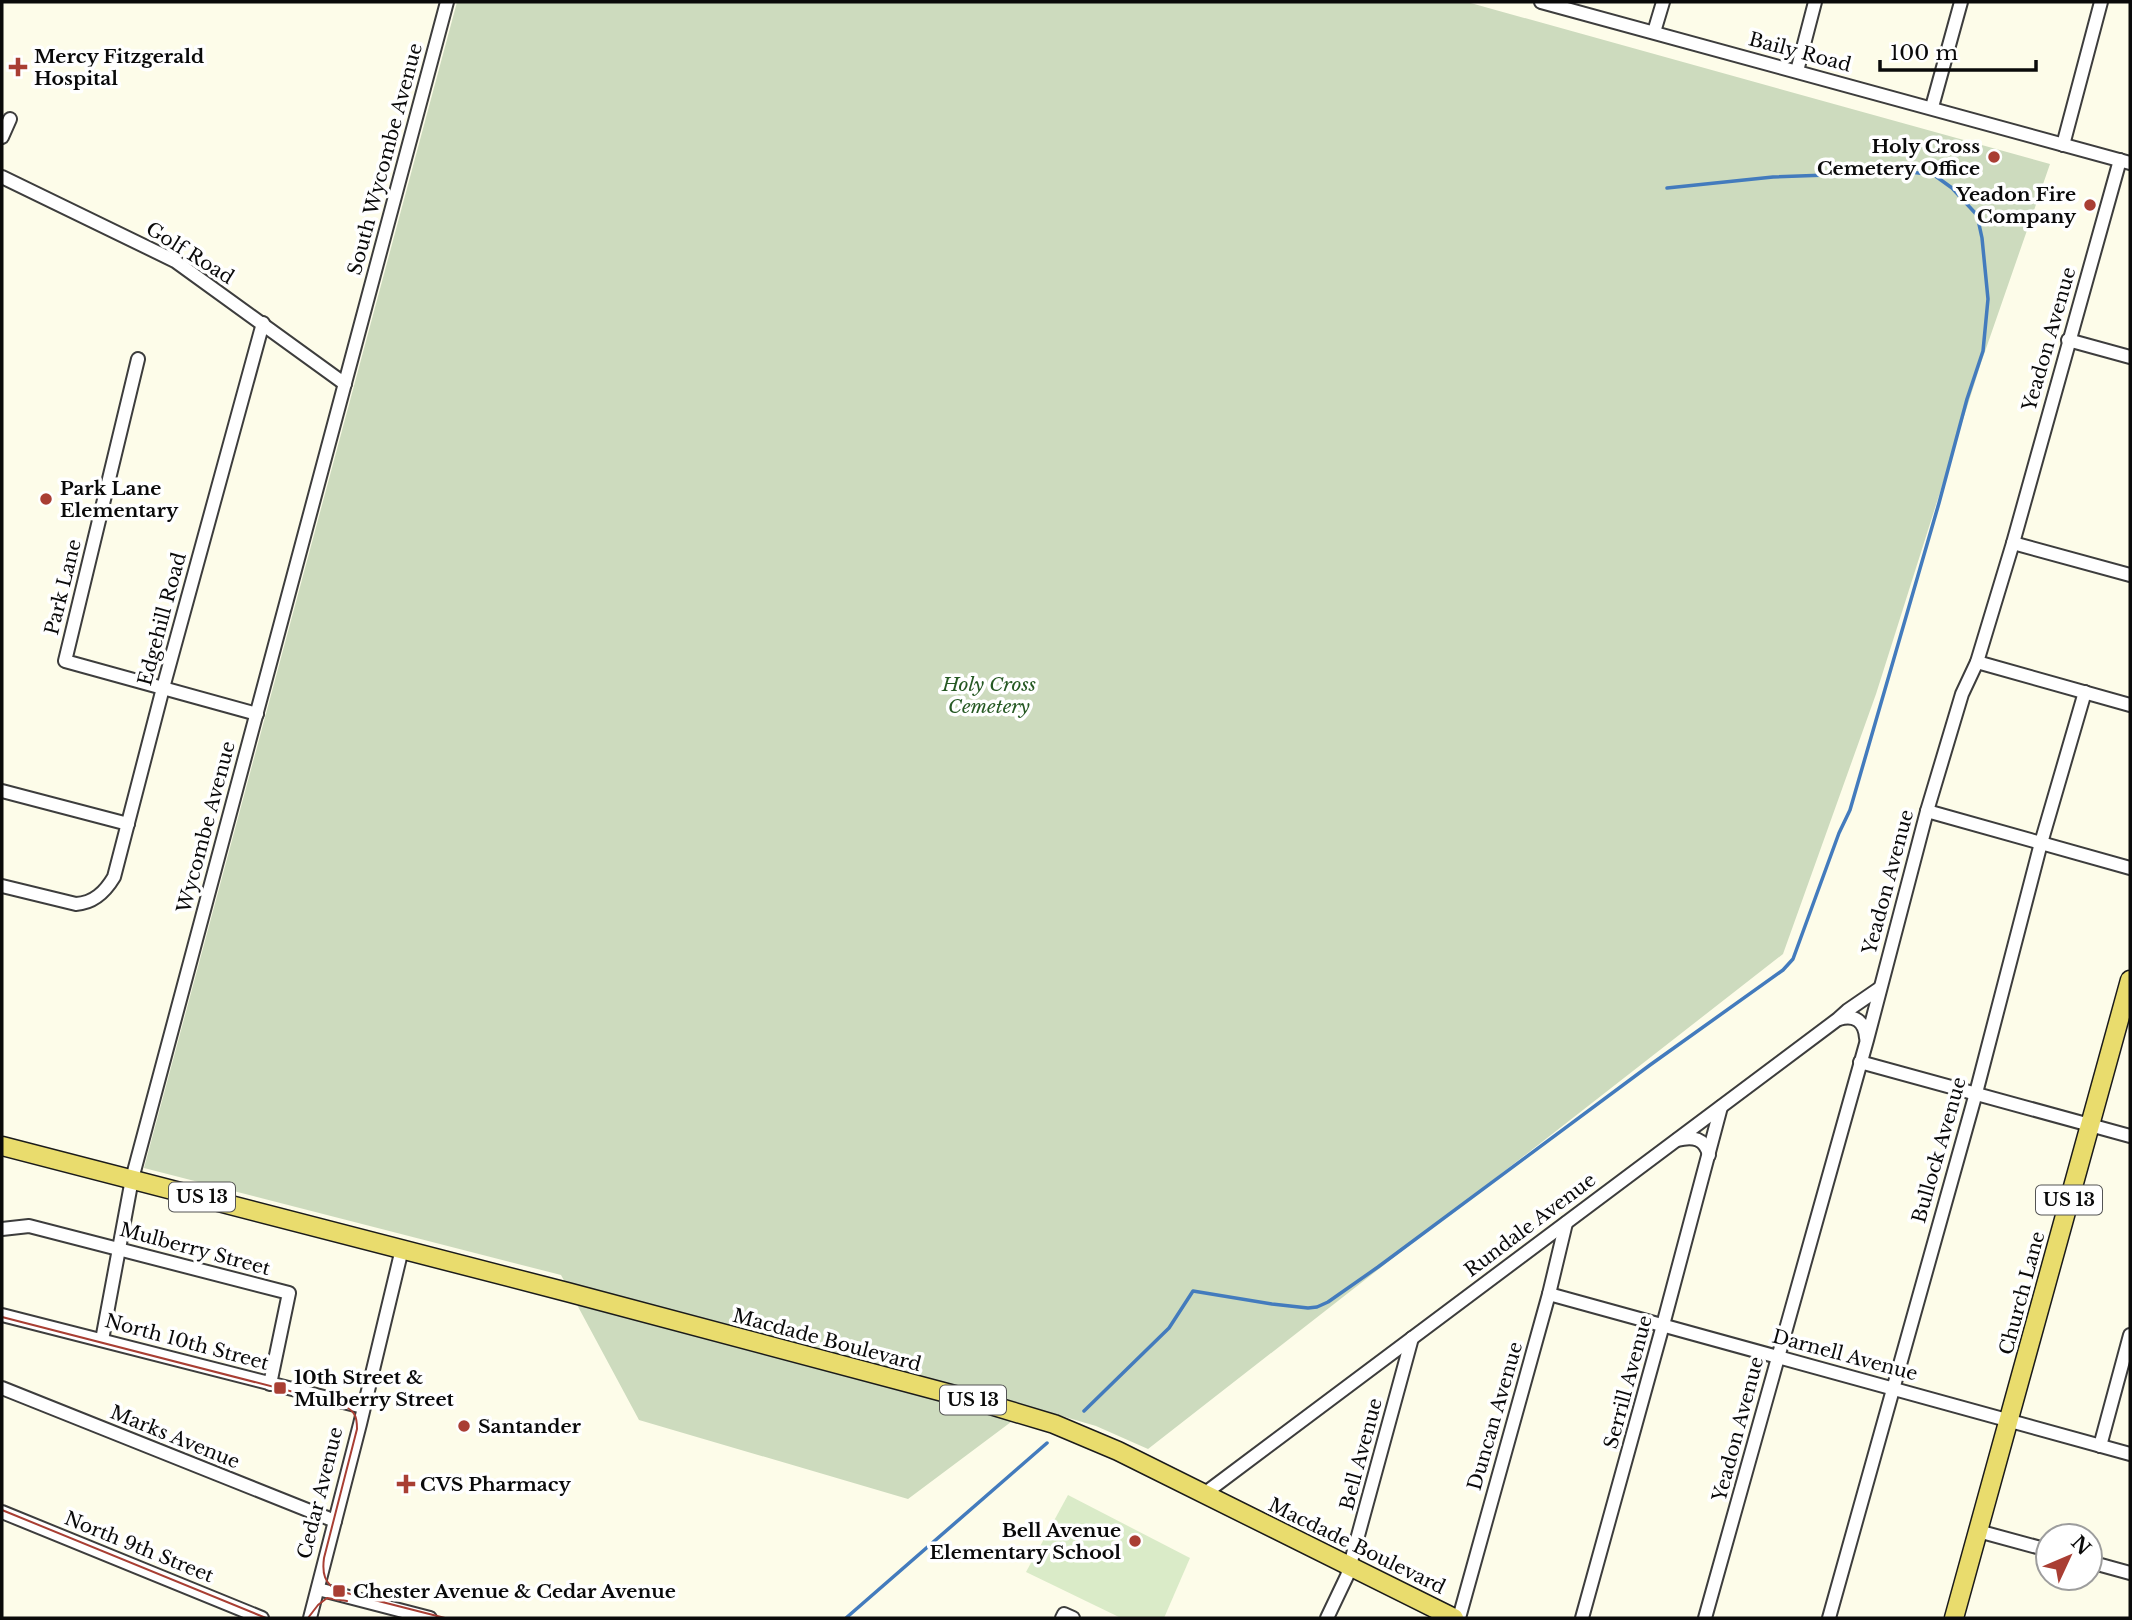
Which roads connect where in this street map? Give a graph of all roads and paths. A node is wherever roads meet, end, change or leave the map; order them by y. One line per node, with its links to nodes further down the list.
1 (447, 2): 16 (street, South Wycombe Avenue)
2 (1541, 2): 7 (street, Baily Road)
3 (1663, 2): 7 (street)
4 (1815, 2): 8 (street)
5 (1961, 2): 9 (street)
6 (2101, 2): 12 (street)
7 (1654, 32): 8 (street, Baily Road)
8 (1797, 71): 9 (street, Baily Road)
9 (1932, 107): 12 (street, Baily Road)
10 (10, 119): 11 (street)
11 (2, 137)
12 (2063, 145): 13 (street, Baily Road)
13 (2125, 161): 17 (street, Yeadon Avenue)
14 (2, 177): 15 (street, Golf Road)
15 (263, 323): 20 (street, Golf Road); 24 (street, Edgehill Road)
16 (360, 326): 20 (street, Wycombe Avenue)
17 (2068, 340): 18 (street); 21 (street, Yeadon Avenue)
18 (2130, 357)
19 (138, 359): 24 (street, Park Lane)
20 (345, 384): 27 (street, Wycombe Avenue)
21 (2013, 542): 22 (street); 23 (street, Yeadon Avenue)
22 (2130, 575)
23 (1977, 662): 25 (street); 29 (street, Yeadon Avenue)
24 (163, 688): 27 (street); 30 (street, Edgehill Road)
25 (2085, 692): 26 (street); 31 (street, Bullock Avenue)
26 (2130, 705)
27 (257, 714): 46 (street, Wycombe Avenue)
28 (2, 791): 30 (street)
29 (1927, 811): 31 (street); 35 (street, Yeadon Avenue)
30 (128, 824): 33 (street, Edgehill Road)
31 (2041, 843): 32 (street); 39 (street, Bullock Avenue)
32 (2130, 868)
33 (2, 886)
34 (2130, 979): 41 (main road, Church Lane / US 13)
35 (1880, 988): 36 (street, Rundale Avenue); 37 (street, Yeadon Avenue)
36 (1838, 1019): 37 (street); 40 (street, Rundale Avenue)
37 (1867, 1040): 38 (street, Yeadon Avenue)
38 (1860, 1062): 39 (street); 57 (street, Yeadon Avenue)
39 (1976, 1093): 41 (street); 60 (street, Bullock Avenue)
40 (1721, 1107): 43 (street, Rundale Avenue); 45 (street, Serrill Avenue)
41 (2090, 1125): 42 (street); 62 (main road, Church Lane / US 13)
42 (2130, 1136)
43 (1677, 1140): 45 (street); 47 (street, Rundale Avenue)
44 (2, 1146): 46 (main road, US 13)
45 (1709, 1155): 53 (street, Serrill Avenue)
46 (132, 1179): 49 (street, Wycombe Avenue); 50 (main road, US 13)
47 (1566, 1223): 51 (street, Duncan Avenue); 55 (street, Rundale Avenue)
48 (2, 1230): 49 (street, Mulberry Street)
49 (119, 1248): 56 (street, Wycombe Avenue); 58 (street, Mulberry Street)
50 (402, 1249): 61 (street, Cedar Avenue); 65 (main road, Macdade Boulevard / US 13)
51 (1549, 1294): 53 (street, Darnell Avenue); 78 (street, Duncan Avenue)
52 (2, 1315): 56 (street, North 10th Street)
53 (1664, 1325): 57 (street, Darnell Avenue); 79 (street, Serrill Avenue)
54 (2130, 1335): 63 (street)
55 (1412, 1338): 65 (street, Rundale Avenue); 70 (street, Bell Avenue)
56 (102, 1340): 58 (street, North 10th Street)
57 (1777, 1357): 60 (street, Darnell Avenue); 80 (street, Yeadon Avenue)
58 (270, 1384): 61 (street, North 10th Street)
59 (2, 1388): 67 (street, Marks Avenue)
60 (1892, 1389): 62 (street, Darnell Avenue); 81 (street, Bullock Avenue)
61 (363, 1407): 67 (street, Cedar Avenue)
62 (2009, 1421): 63 (street, Darnell Avenue); 68 (main road, Church Lane / US 13)
63 (2100, 1446): 64 (street, Darnell Avenue)
64 (2130, 1454)
65 (1204, 1494): 70 (main road, Macdade Boulevard / US 13)
66 (2, 1512): 74 (street, North 9th Street)
67 (334, 1520): 73 (street, Cedar Avenue)
68 (1978, 1531): 69 (street); 82 (main road, Church Lane / US 13)
69 (2034, 1546)
70 (1350, 1566): 77 (street, Bell Avenue); 78 (main road, Macdade Boulevard / US 13)
71 (2104, 1566): 72 (street)
72 (2130, 1573)
73 (318, 1589): 75 (street, Cedar Avenue); 76 (street)
74 (262, 1618)
75 (310, 1618)
76 (430, 1618)
77 (1327, 1618)
78 (1456, 1618)
79 (1582, 1618)
80 (1705, 1618)
81 (1829, 1618)
82 (1954, 1618)

